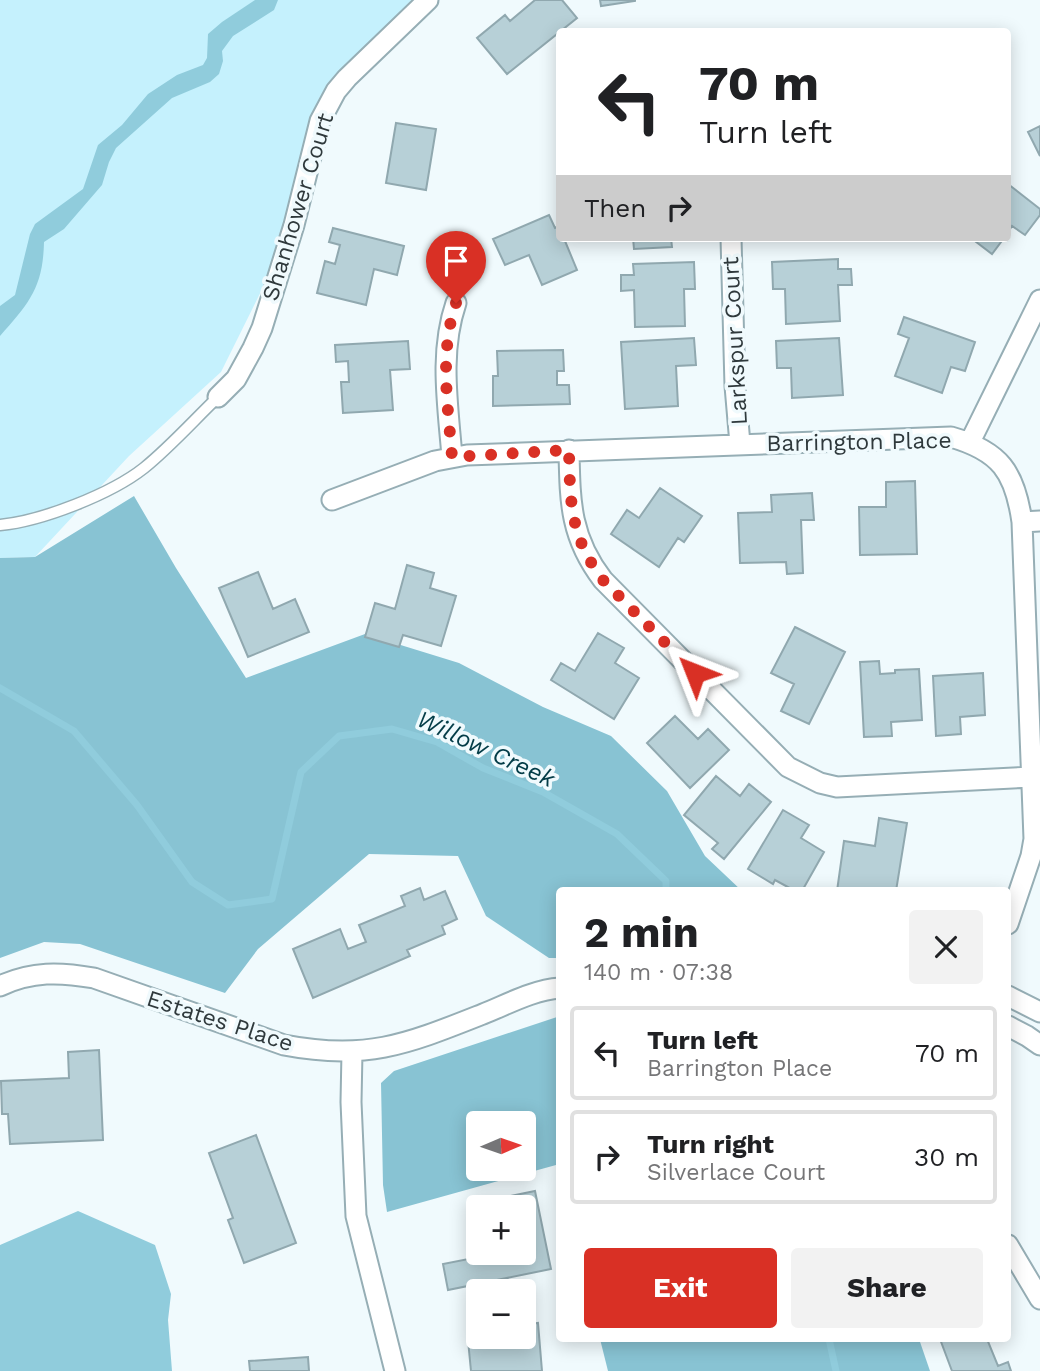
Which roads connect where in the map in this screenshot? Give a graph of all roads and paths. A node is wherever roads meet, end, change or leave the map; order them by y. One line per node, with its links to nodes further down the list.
1 (428, 0): 5 (street, Shanhower Court)
2 (731, 242): 7 (street, Larkspur Court)
3 (1040, 300): 6 (street)
4 (456, 303): 9 (street)
5 (218, 397): 12 (lane)
6 (970, 442): 7 (street, Barrington Place); 11 (street, Barrington Place)
7 (740, 444): 8 (street, Barrington Place)
8 (569, 450): 9 (street, Barrington Place); 13 (street)
9 (452, 457): 10 (street, Barrington Place)
10 (332, 500)
11 (1031, 521): 13 (street, Barrington Place)
12 (0, 525)
13 (1032, 777): 14 (street, Barrington Place)
14 (1037, 810): 15 (street, Barrington Place)
15 (1011, 915)
16 (0, 986): 22 (street, Estates Place)
17 (556, 989): 22 (street, Estates Place)
18 (1011, 998): 19 (street)
19 (1040, 1012)
20 (1011, 1028): 21 (street)
21 (1040, 1045)
22 (352, 1052): 25 (street)
23 (1011, 1250): 24 (street)
24 (1040, 1299)
25 (396, 1371)

